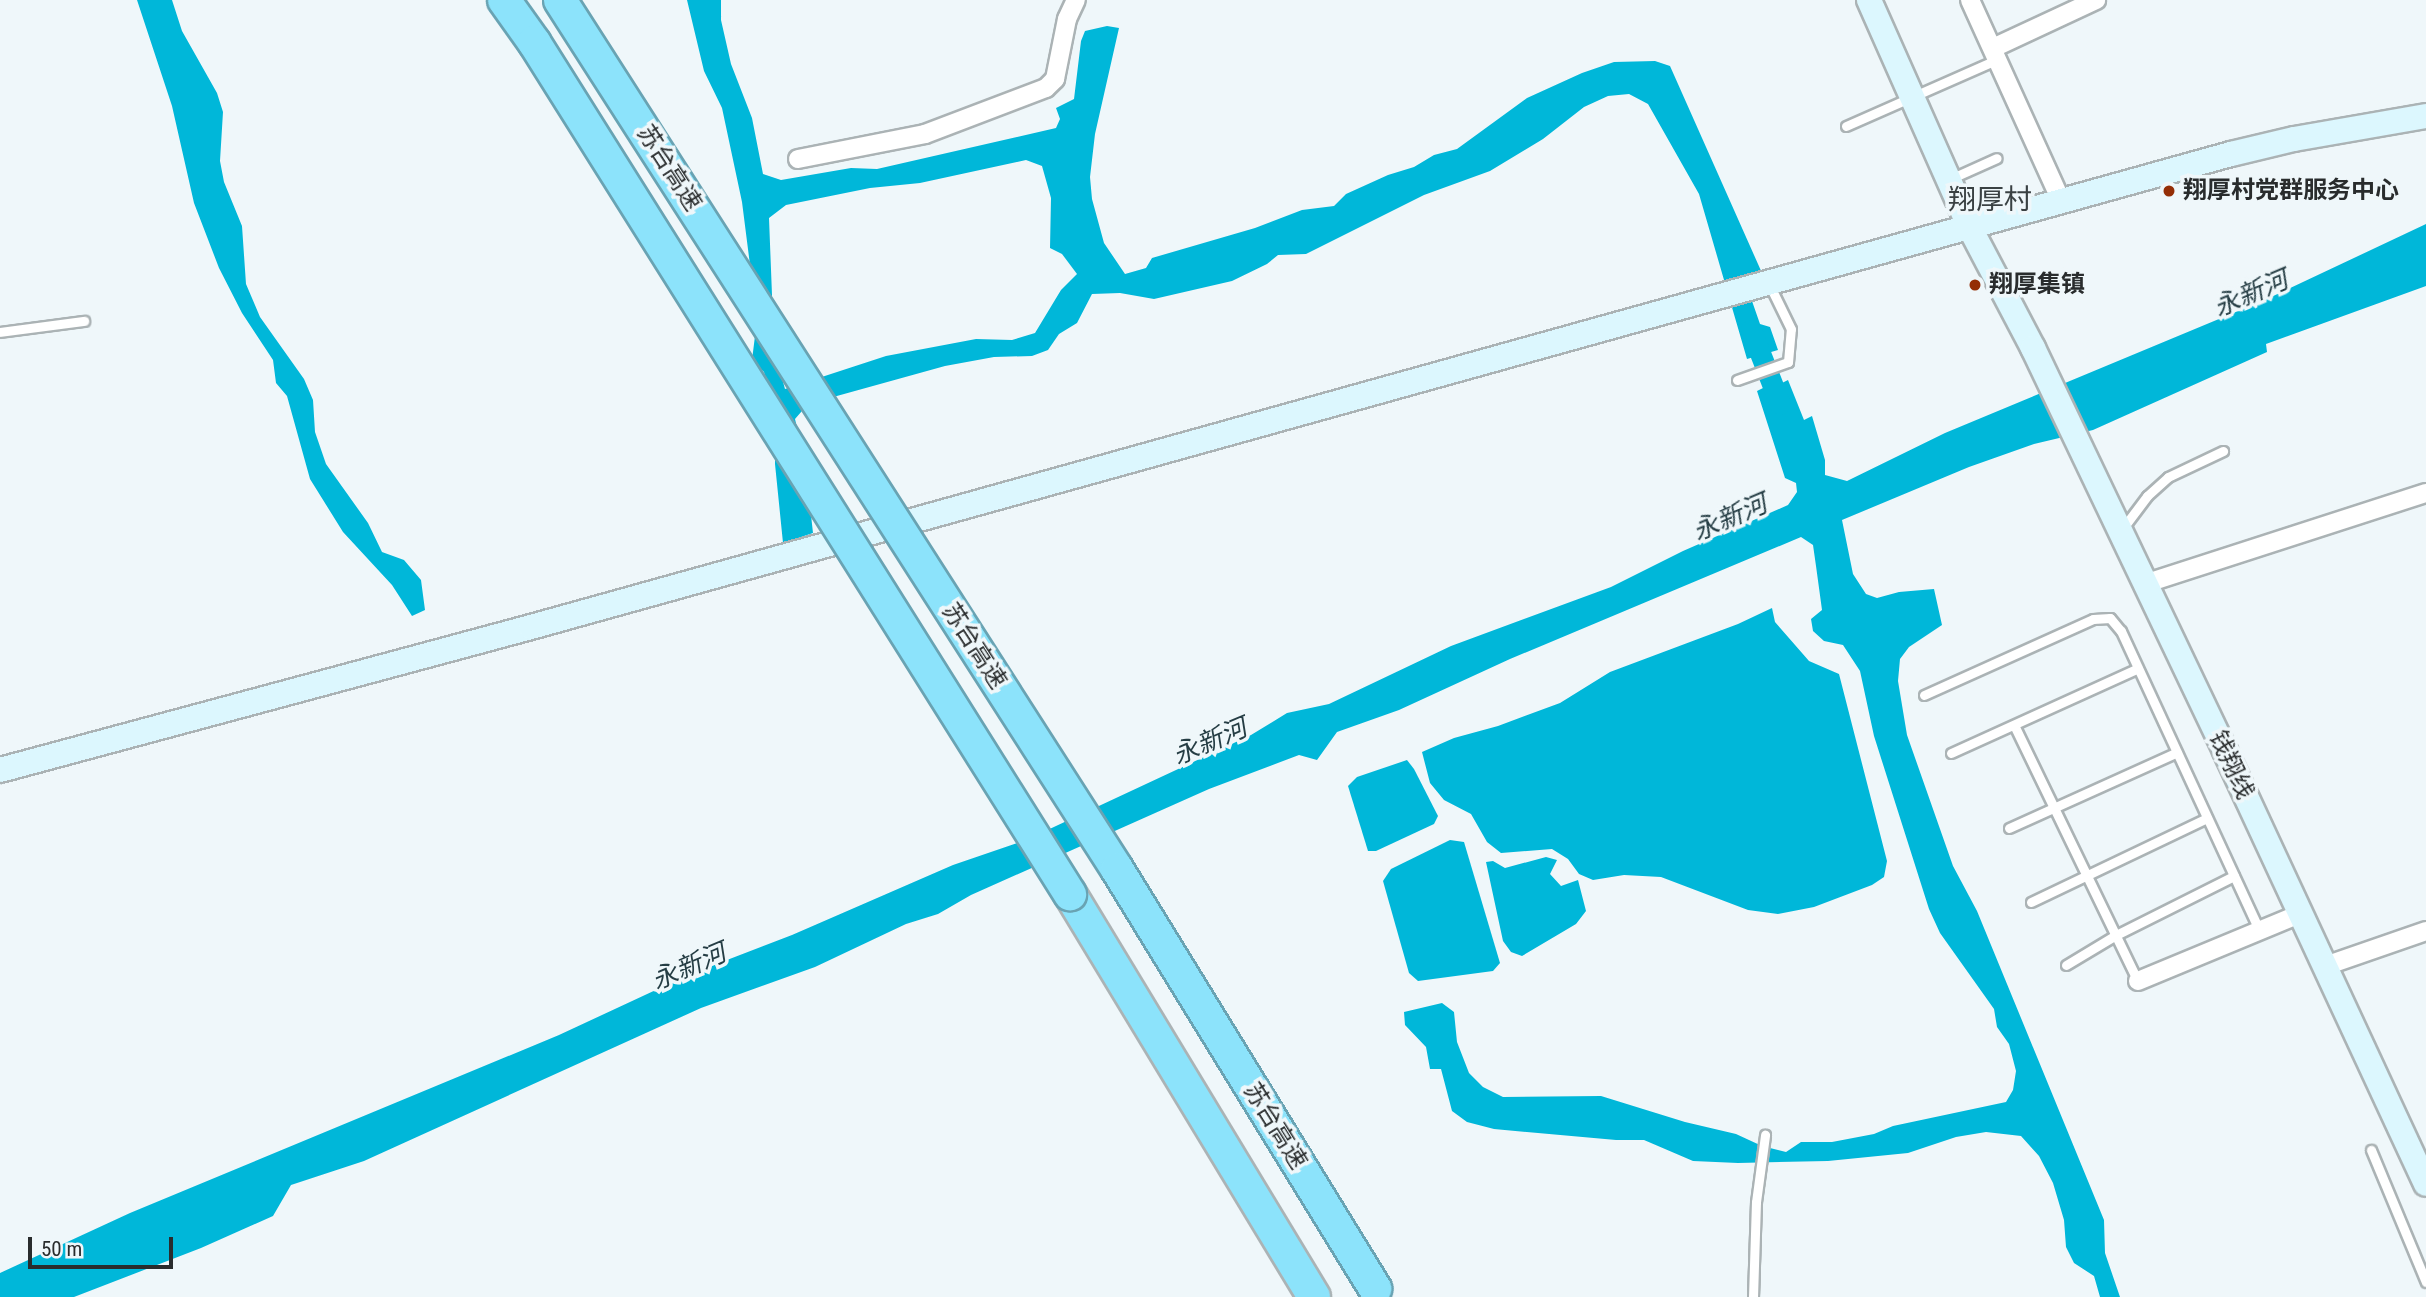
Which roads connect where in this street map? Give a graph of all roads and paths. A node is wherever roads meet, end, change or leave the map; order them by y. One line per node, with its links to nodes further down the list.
1 (504, 0): 48 (highway, 苏台高速, bridge)
2 (560, 0): 47 (highway, 苏台高速, bridge)
3 (1076, 0): 12 (street)
4 (1869, 0): 8 (street, 钱翔线)
5 (1970, 0): 7 (street)
6 (2096, 0): 7 (street)
7 (1995, 54): 8 (lane); 14 (street)
8 (1912, 97): 10 (lane); 13 (street, 钱翔线)
9 (2426, 116): 14 (street)
10 (1846, 126)
11 (1997, 158): 13 (lane)
12 (797, 159)
13 (1948, 180): 15 (street, 钱翔线)
14 (2062, 203): 15 (street)
15 (1970, 228): 16 (street); 22 (street, 钱翔线)
16 (1768, 283): 19 (lane); 29 (street)
17 (84, 321): 18 (lane)
18 (0, 332)
19 (1737, 380)
20 (2223, 451): 22 (lane)
21 (2426, 493): 23 (street)
22 (2119, 532): 23 (street, 钱翔线)
23 (2144, 584): 36 (street, 钱翔线)
24 (2138, 668): 25 (lane); 26 (lane); 27 (lane)
25 (1924, 695)
26 (2014, 725): 28 (lane); 30 (lane)
27 (2177, 752): 30 (lane); 31 (lane)
28 (1951, 754)
29 (0, 770)
30 (2054, 808): 32 (lane); 33 (lane)
31 (2207, 818): 33 (lane); 34 (lane)
32 (2009, 828)
33 (2087, 875): 35 (lane); 39 (lane)
34 (2234, 876): 37 (lane); 39 (lane)
35 (2031, 902)
36 (2300, 914): 37 (street); 41 (street, 钱翔线)
37 (2259, 930): 42 (street)
38 (2426, 931): 41 (street)
39 (2116, 935): 40 (lane); 42 (lane)
40 (2066, 965)
41 (2325, 966): 45 (street, 钱翔线)
42 (2138, 981)
43 (1765, 1135): 49 (lane)
44 (2371, 1150): 46 (lane)
45 (2426, 1184)
46 (2426, 1282)
47 (1378, 1293)
48 (1314, 1297)
49 (1753, 1297)

